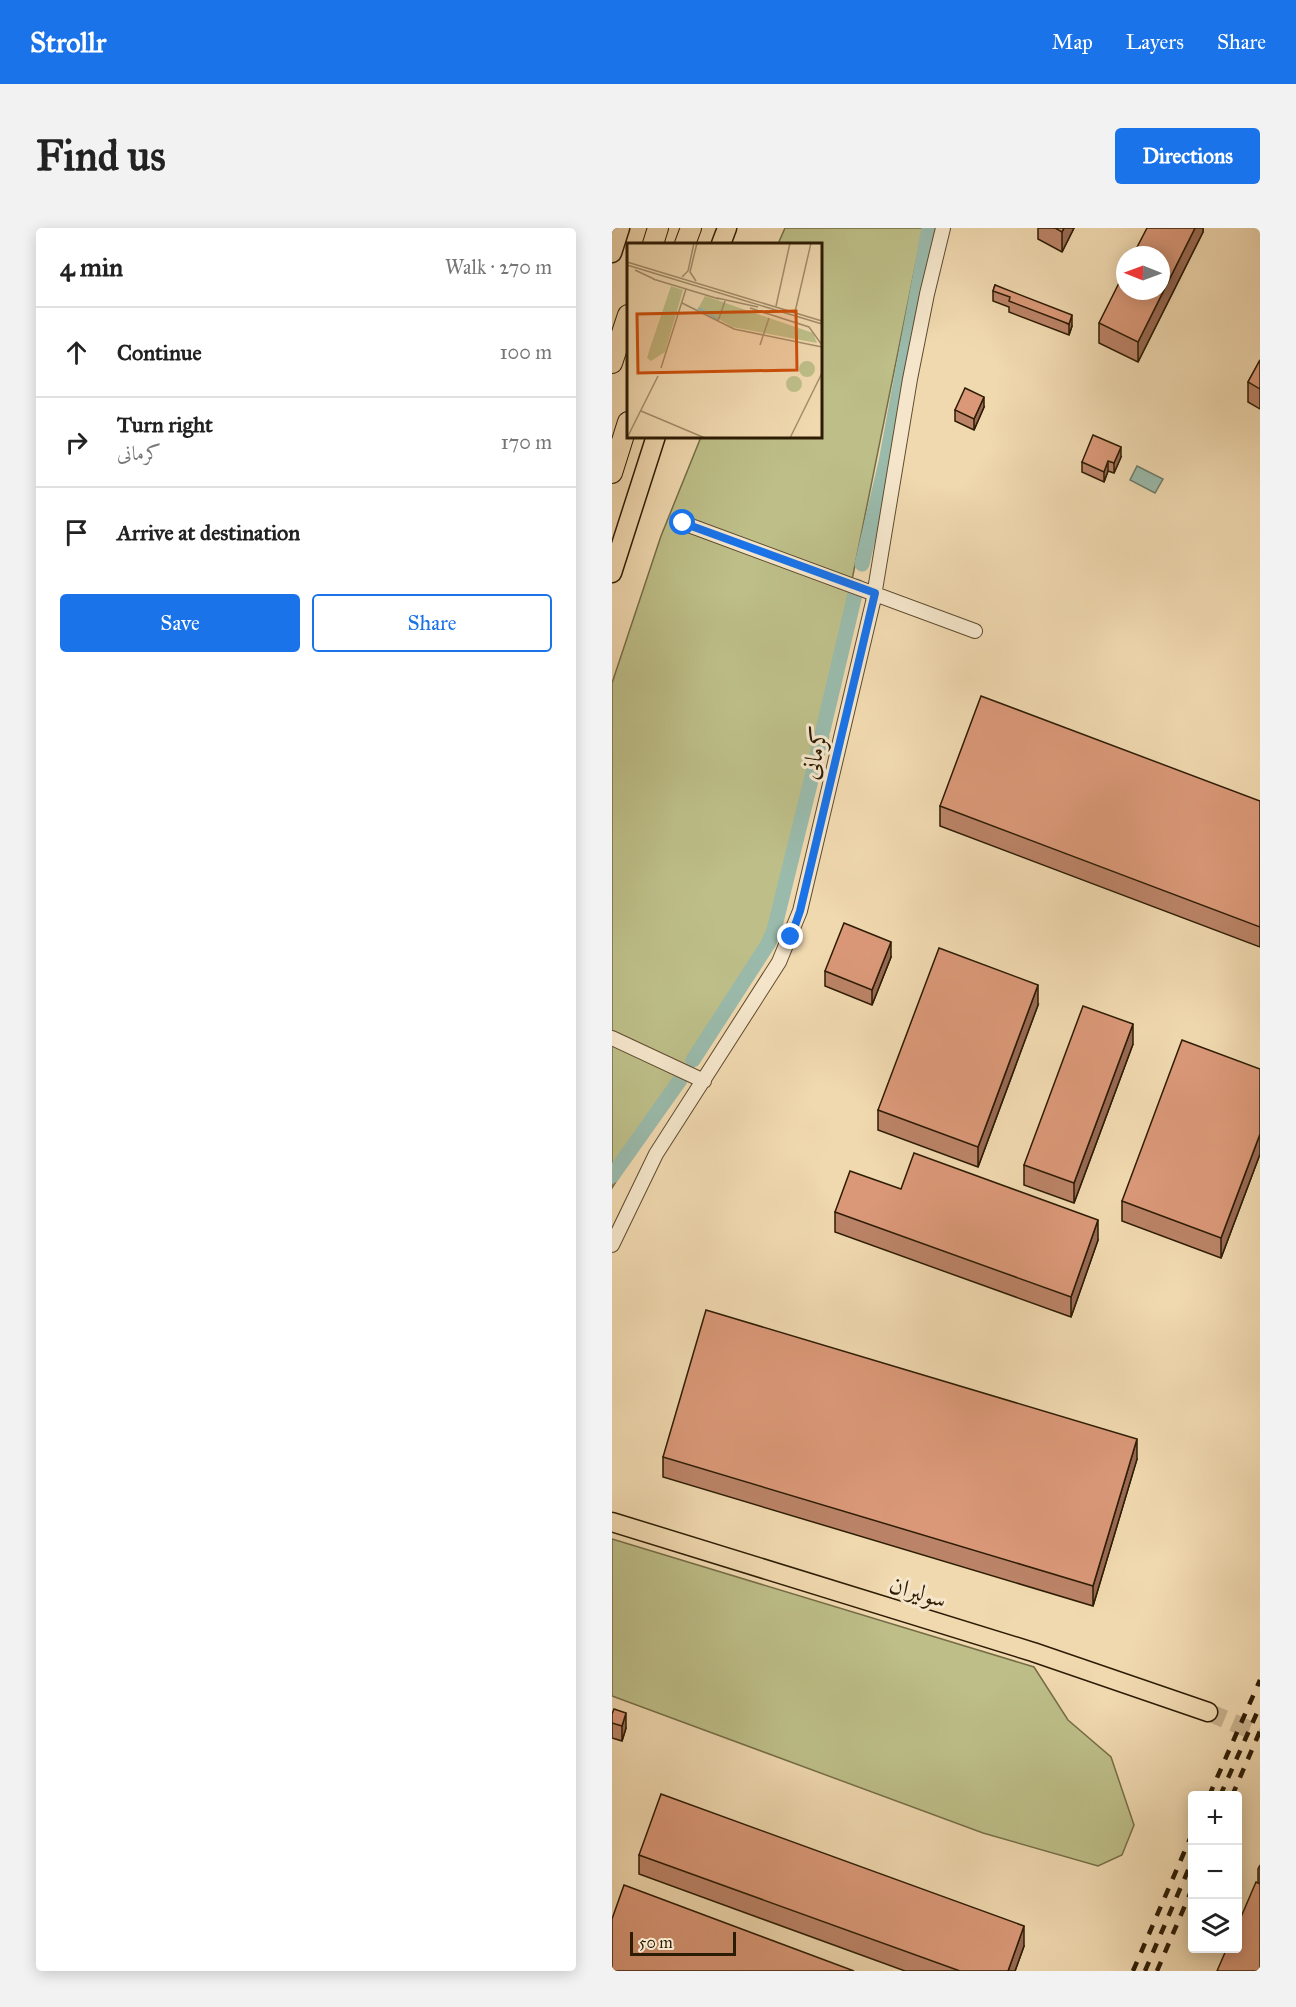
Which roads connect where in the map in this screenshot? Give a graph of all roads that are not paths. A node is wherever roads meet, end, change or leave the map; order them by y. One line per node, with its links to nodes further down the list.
1 (658, 228): 6 (highway)
2 (691, 228): 7 (highway)
3 (727, 228): 8 (main road)
4 (944, 228): 17 (street, کرمانی)
5 (617, 233): 9 (main road)
6 (653, 243)
7 (685, 243)
8 (721, 243)
9 (612, 253)
10 (627, 318): 11 (highway)
11 (612, 363)
12 (627, 425): 14 (highway)
13 (655, 438): 16 (main road)
14 (612, 473)
15 (683, 523): 17 (street)
16 (612, 573)
17 (875, 593): 18 (street); 20 (street, کرمانی)
18 (975, 631)
19 (612, 1038): 20 (street)
20 (704, 1081): 21 (street, کرمانی)
21 (612, 1245)
22 (612, 1522): 23 (main road, سولیران)
23 (1208, 1712)

